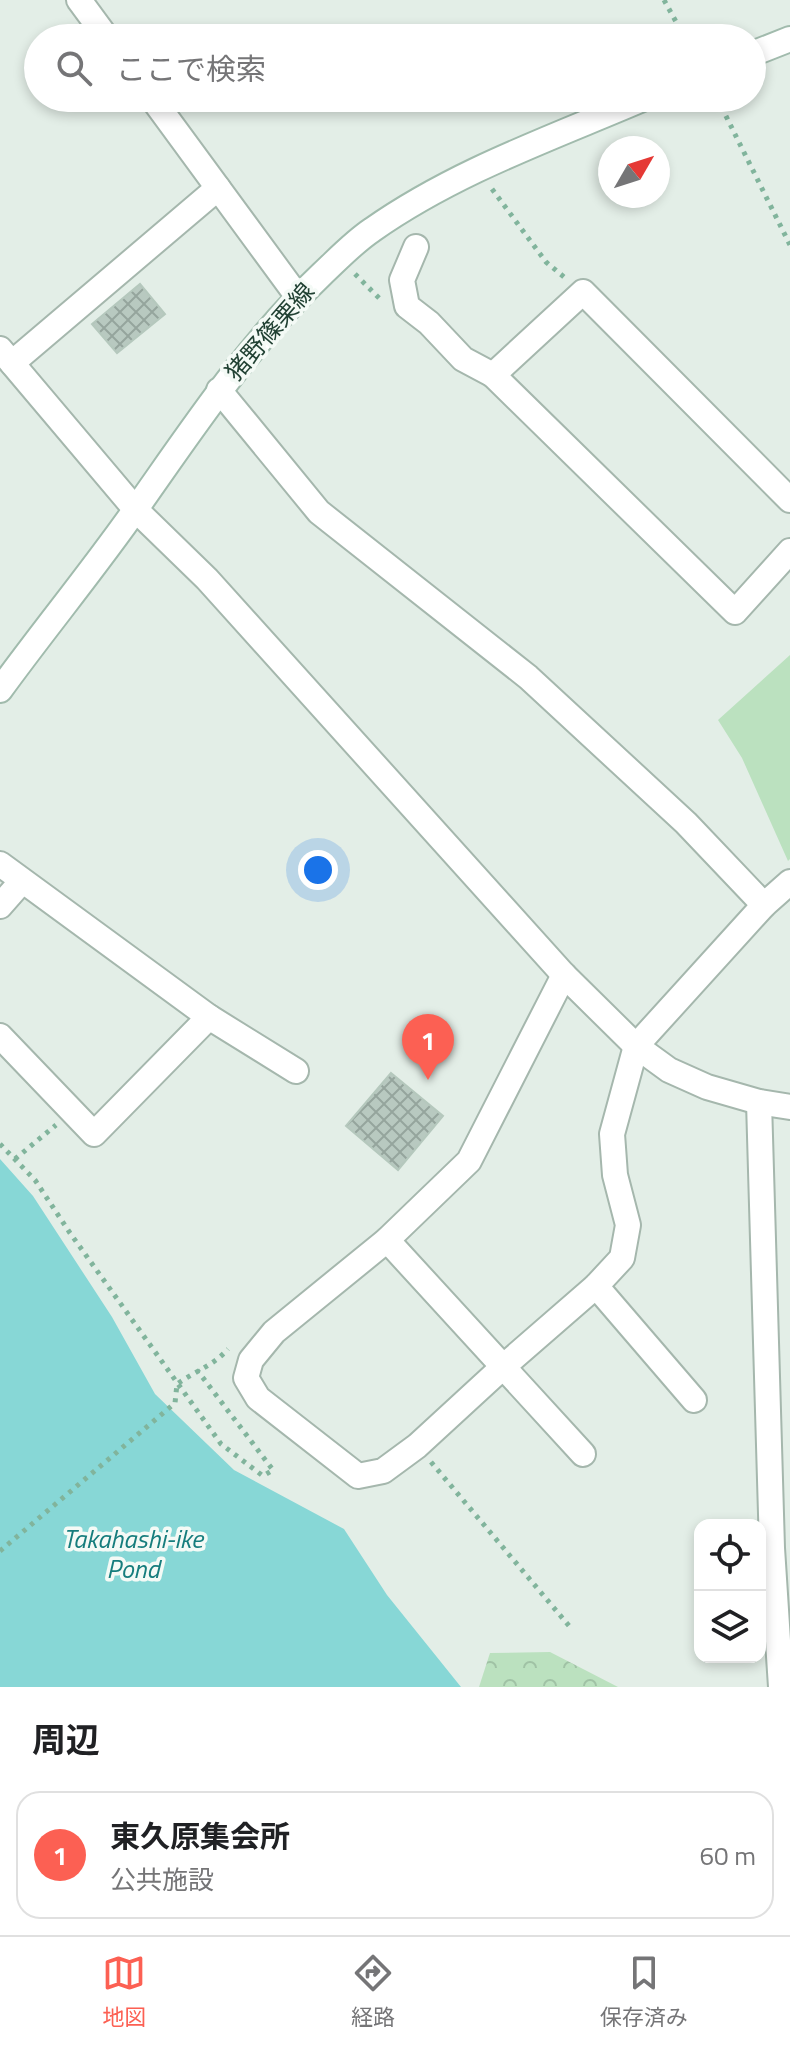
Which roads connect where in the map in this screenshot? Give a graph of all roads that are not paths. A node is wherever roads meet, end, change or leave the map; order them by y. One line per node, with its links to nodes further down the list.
1 (79, 0): 2 (street)
2 (97, 24)
3 (790, 39): 4 (street)
4 (766, 48)
5 (162, 112): 7 (street)
6 (611, 112): 9 (street, 猪野篠栗線)
7 (218, 188): 9 (street); 10 (street)
8 (416, 247): 11 (street)
9 (298, 297): 12 (street, 猪野篠栗線)
10 (6, 356): 14 (street)
11 (493, 375): 13 (street); 15 (street)
12 (219, 390): 14 (street, 猪野篠栗線); 19 (street)
13 (790, 500)
14 (136, 510): 16 (street, 猪野篠栗線); 21 (street)
15 (790, 551)
16 (0, 690)
17 (0, 864): 18 (street)
18 (22, 881): 20 (street); 22 (street)
19 (781, 895): 24 (street)
20 (0, 906)
21 (564, 975): 24 (street); 28 (street)
22 (209, 1017): 23 (street); 25 (street)
23 (0, 1036)
24 (636, 1046): 26 (street); 29 (street)
25 (296, 1071)
26 (759, 1102): 27 (street); 33 (street)
27 (790, 1107)
28 (387, 1240): 30 (street); 30 (street)
29 (596, 1286): 30 (street); 31 (street)
30 (504, 1366): 32 (street)
31 (694, 1400)
32 (583, 1454)
33 (781, 1687)

